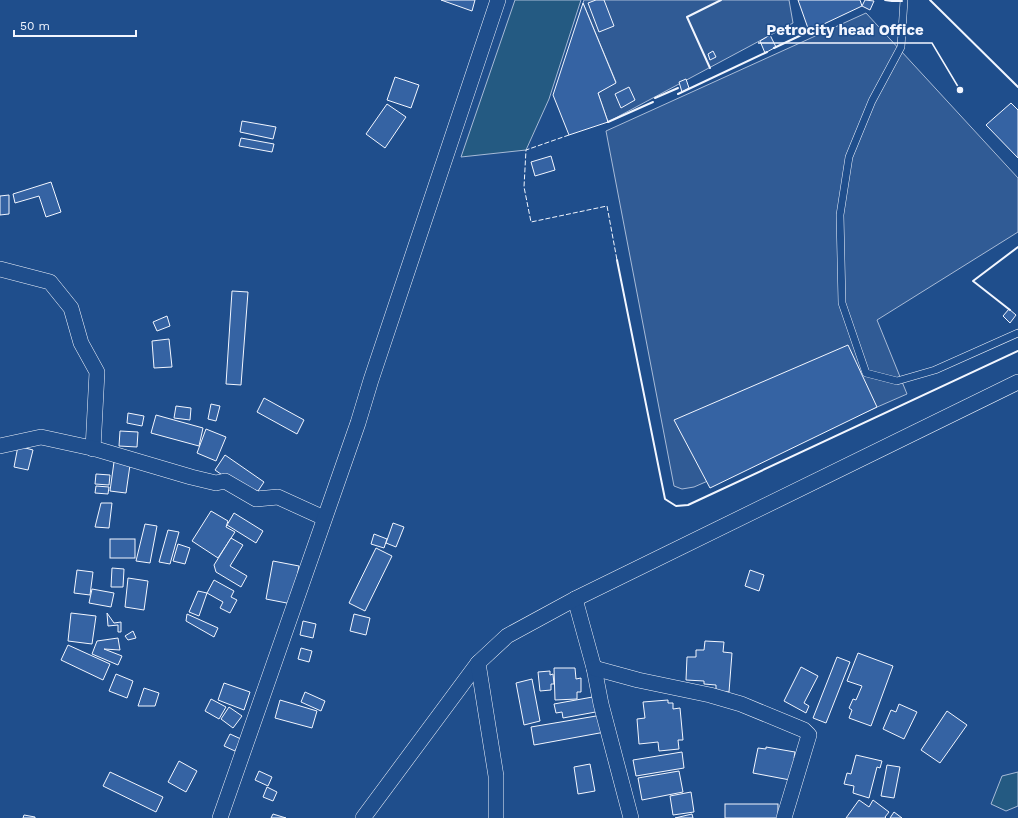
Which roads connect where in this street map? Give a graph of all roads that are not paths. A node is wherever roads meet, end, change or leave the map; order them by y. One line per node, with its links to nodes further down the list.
1 (498, 0): 8 (street)
2 (904, 0): 4 (lane)
3 (0, 269): 7 (street)
4 (1018, 333)
5 (1018, 382): 9 (street)
6 (0, 446): 7 (street)
7 (93, 449): 8 (street)
8 (324, 518): 12 (street)
9 (575, 599): 10 (street); 11 (street)
10 (478, 663): 13 (street); 14 (street)
11 (594, 668): 15 (street); 16 (street)
12 (220, 818)
13 (364, 818)
14 (496, 818)
15 (631, 818)
16 (784, 818)

